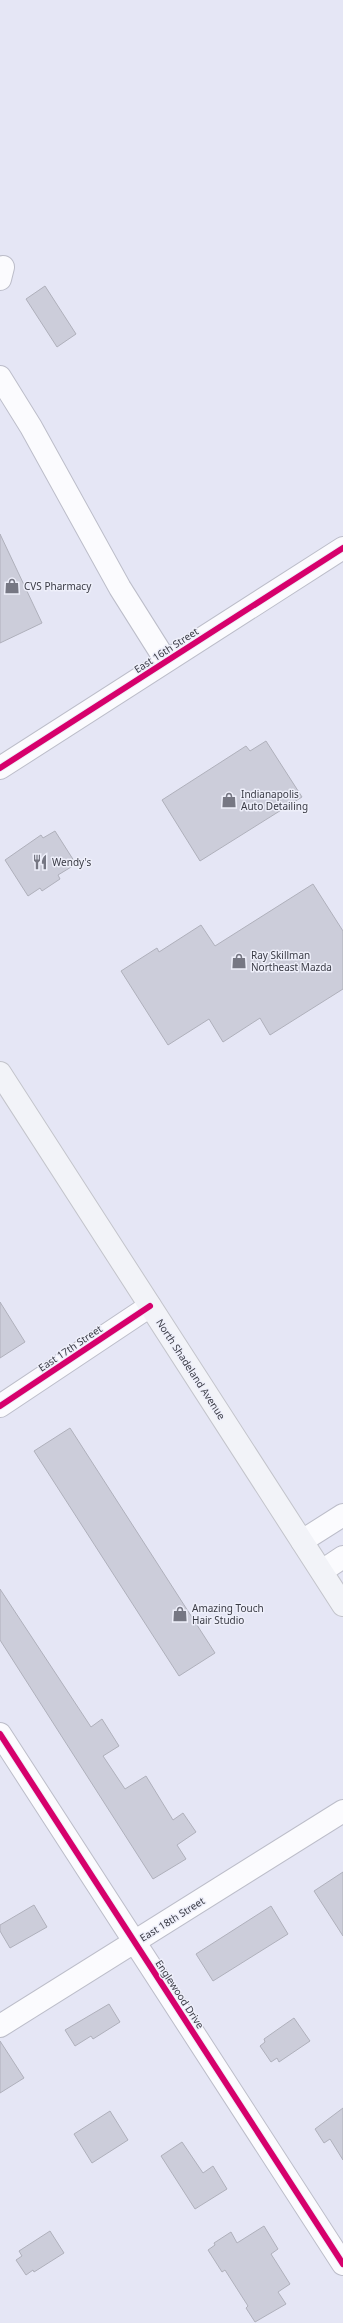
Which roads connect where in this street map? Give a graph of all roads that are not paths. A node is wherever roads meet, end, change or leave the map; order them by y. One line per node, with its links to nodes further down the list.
1 (0, 377): 3 (street)
2 (343, 548): 3 (street, East 16th Street)
3 (166, 661): 4 (street, East 16th Street)
4 (0, 768)
5 (0, 1073): 6 (main road, North Shadeland Avenue)
6 (150, 1306): 7 (street, East 17th Street); 9 (main road, North Shadeland Avenue)
7 (0, 1406)
8 (343, 1515): 9 (street)
9 (302, 1541): 11 (main road, North Shadeland Avenue)
10 (343, 1557): 11 (street)
11 (322, 1571): 12 (main road, North Shadeland Avenue)
12 (343, 1605)
13 (0, 1734): 15 (street, Englewood Drive)
14 (343, 1811): 15 (street, East 18th Street)
15 (134, 1942): 16 (street, East 18th Street); 17 (street, Englewood Drive)
16 (0, 2026)
17 (343, 2264)

